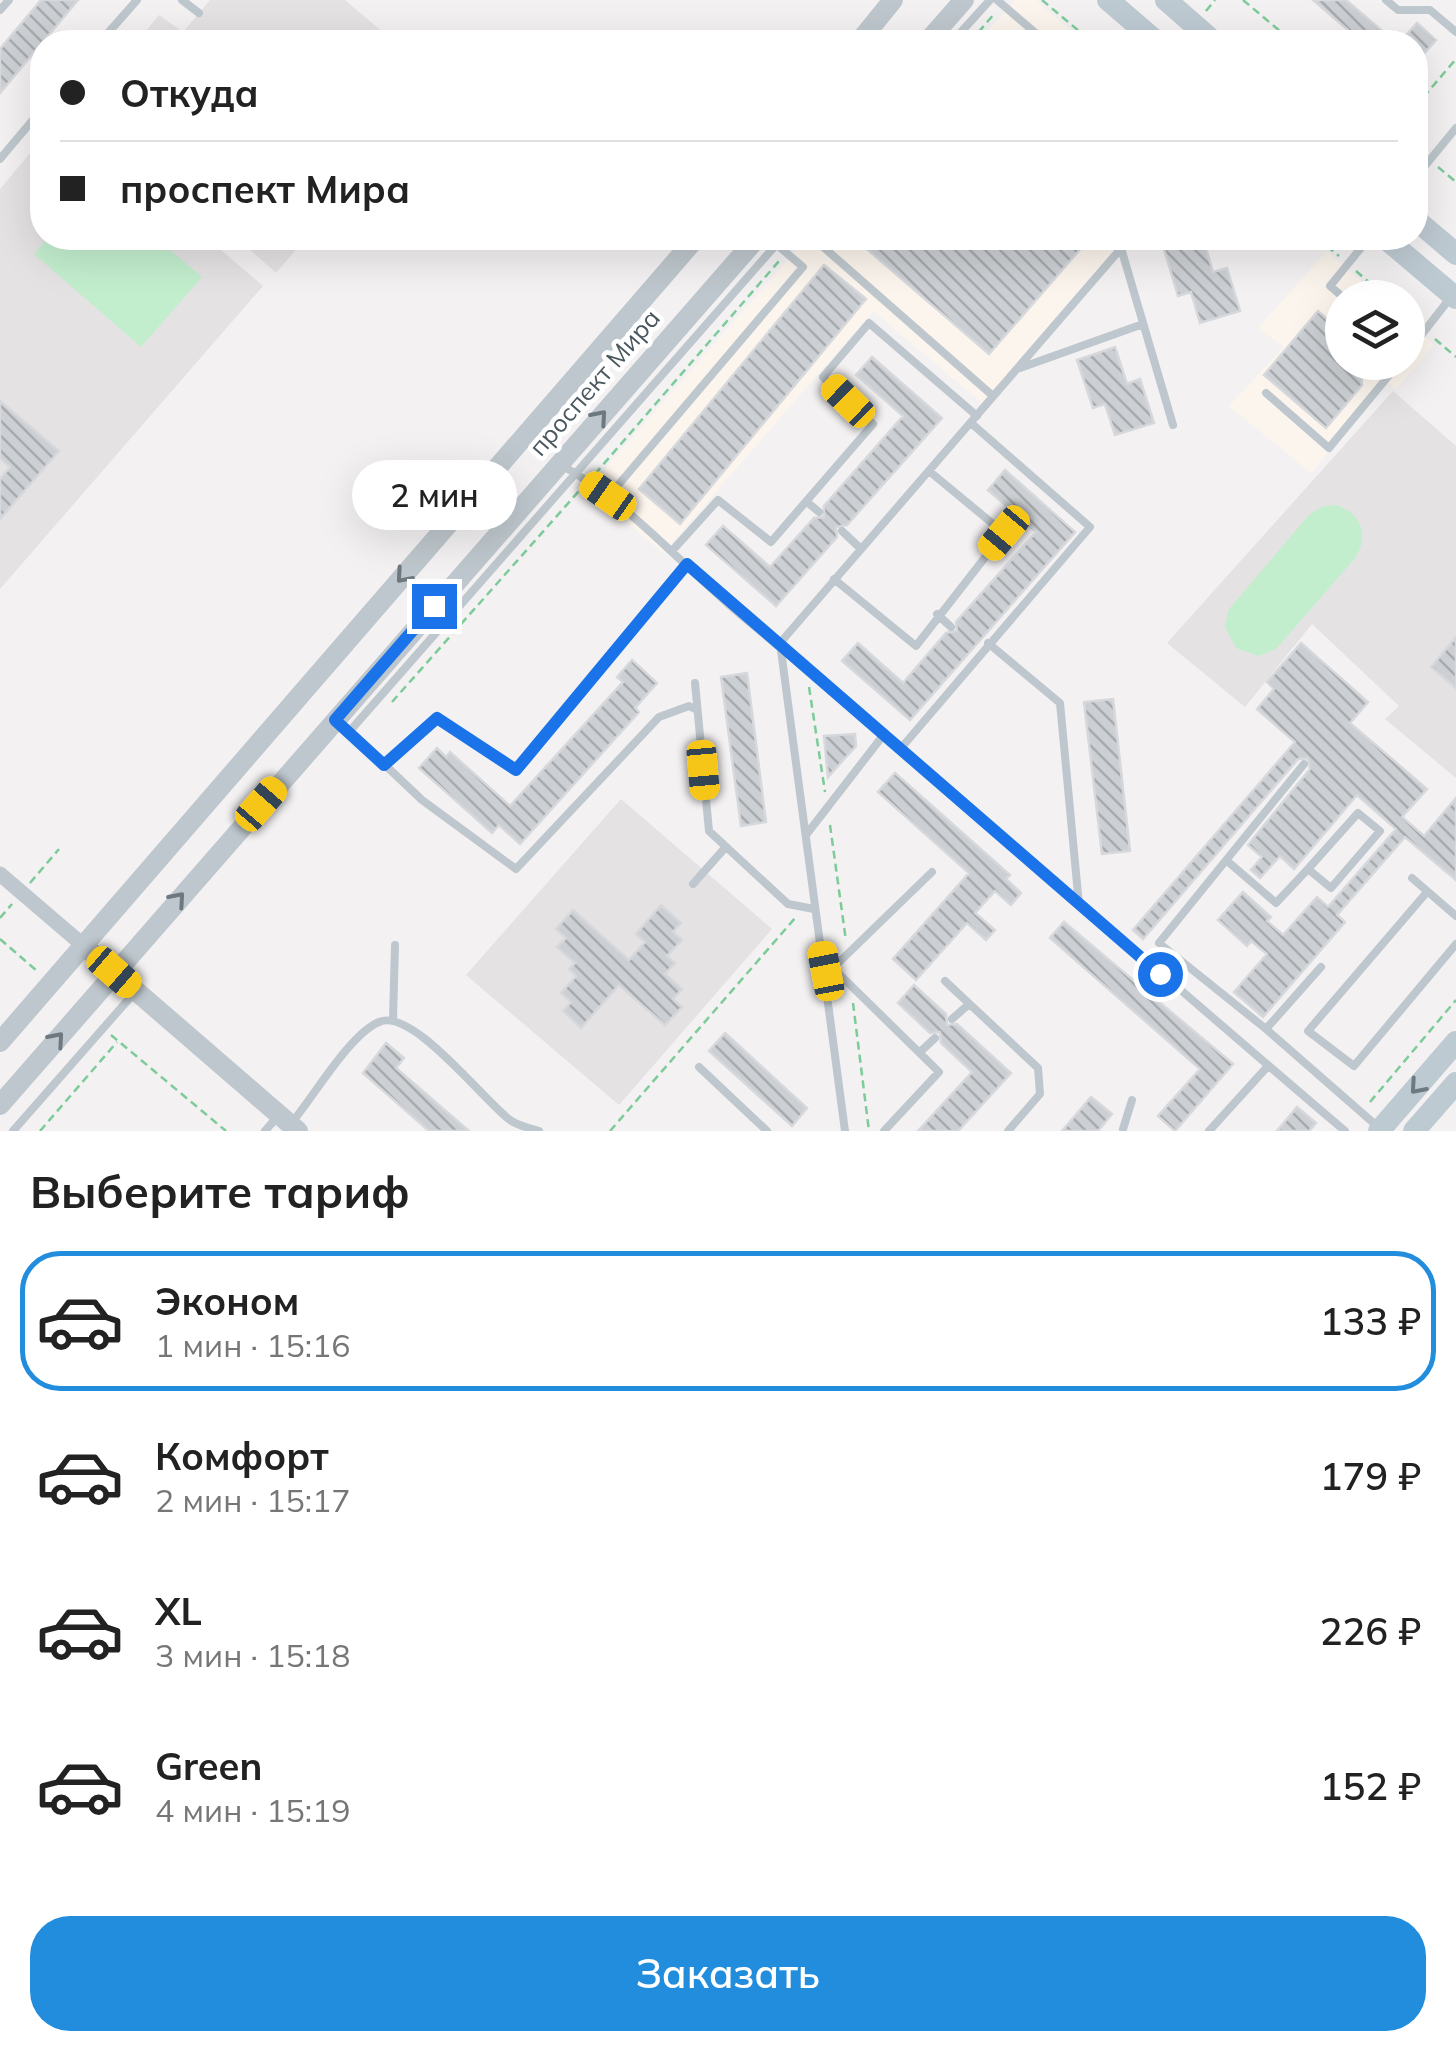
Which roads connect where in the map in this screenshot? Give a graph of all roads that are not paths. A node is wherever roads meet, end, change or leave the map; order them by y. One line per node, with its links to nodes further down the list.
1 (9, 0): 10 (lane)
2 (137, 0): 12 (lane)
3 (182, 0): 11 (lane)
4 (893, 0): 13 (street)
5 (964, 0): 14 (street)
6 (1108, 0): 17 (main road)
7 (1166, 0): 18 (main road)
8 (1386, 0): 19 (lane)
9 (996, 2): 15 (lane); 16 (lane)
10 (0, 10)
11 (199, 13)
12 (111, 30)
13 (869, 30)
14 (938, 30)
15 (965, 30)
16 (1028, 30)
17 (1143, 30)
18 (1200, 30)
19 (1456, 32)
20 (30, 124): 22 (lane)
21 (1456, 128): 23 (lane)
22 (0, 159)
23 (1428, 162)
24 (1428, 230): 33 (main road)
25 (686, 250): 81 (street, проспект Мира, one-way to 81)
26 (763, 250): 44 (street, проспект Мира)
27 (783, 250): 46 (lane)
28 (826, 250): 41 (lane)
29 (1119, 250): 38 (lane)
30 (1122, 250): 36 (lane)
31 (1359, 250): 34 (lane)
32 (1399, 250): 35 (main road)
33 (1456, 254)
34 (1335, 280)
35 (1454, 296): 37 (lane)
36 (1143, 324): 38 (lane); 43 (lane)
37 (1425, 332)
38 (1016, 370): 41 (lane)
39 (1385, 380): 40 (lane)
40 (1266, 393)
41 (994, 396): 42 (lane)
42 (974, 419): 45 (lane); 47 (lane); 57 (lane)
43 (1173, 425)
44 (567, 468): 46 (lane); 62 (street, проспект Мира)
45 (928, 472): 51 (lane); 54 (lane)
46 (608, 496): 50 (lane)
47 (807, 502): 48 (lane); 50 (lane)
48 (819, 512)
49 (842, 531): 51 (lane)
50 (672, 550): 52 (lane)
51 (861, 550): 53 (lane)
52 (687, 564): 56 (lane); 66 (lane)
53 (834, 579): 54 (lane); 56 (lane)
54 (937, 614): 55 (lane)
55 (951, 627)
56 (780, 643): 63 (lane); 67 (lane)
57 (988, 643): 59 (lane); 76 (lane)
58 (972, 647): 59 (lane)
59 (980, 654): 64 (lane)
60 (695, 683): 61 (lane)
61 (697, 710): 66 (lane); 68 (lane)
62 (342, 726): 66 (lane); 84 (street, проспект Мира, one-way to 62)
63 (885, 734): 64 (lane); 67 (lane)
64 (902, 747): 76 (lane)
65 (1304, 764): 69 (lane)
66 (384, 765)
67 (806, 836): 77 (lane)
68 (724, 849): 74 (lane); 77 (lane)
69 (1226, 860): 70 (lane); 90 (lane)
70 (1308, 869): 70 (lane)
71 (932, 872): 83 (lane)
72 (0, 874): 81 (street)
73 (1412, 878): 75 (lane)
74 (693, 884)
75 (1428, 892): 78 (lane); 80 (lane)
76 (1079, 905): 95 (lane)
77 (814, 909): 83 (lane)
78 (1456, 916)
79 (395, 944): 88 (lane)
80 (1456, 944)
81 (84, 946): 84 (street); 92 (street, проспект Мира)
82 (1321, 967): 90 (lane)
83 (829, 969): 94 (lane); 106 (lane)
84 (114, 972): 86 (street); 99 (street, проспект Мира, one-way to 84)
85 (945, 981): 87 (lane)
86 (136, 991): 100 (street); 103 (lane)
87 (969, 1004): 89 (lane); 108 (lane)
88 (393, 1019): 100 (lane); 104 (lane)
89 (952, 1019)
90 (1266, 1029): 102 (lane)
91 (935, 1038): 94 (lane)
92 (0, 1042)
93 (1456, 1042): 102 (main road, one-way to 102)
94 (920, 1052): 107 (lane)
95 (1268, 1066): 109 (lane); 110 (lane)
96 (699, 1067): 105 (lane)
97 (1456, 1083): 111 (main road)
98 (1132, 1100): 101 (lane)
99 (0, 1105)
100 (283, 1125)
101 (1123, 1130)
102 (1380, 1130)
103 (13, 1131)
104 (539, 1131)
105 (767, 1131)
106 (845, 1131)
107 (884, 1131)
108 (1008, 1131)
109 (1209, 1131)
110 (1346, 1131)
111 (1414, 1131)

